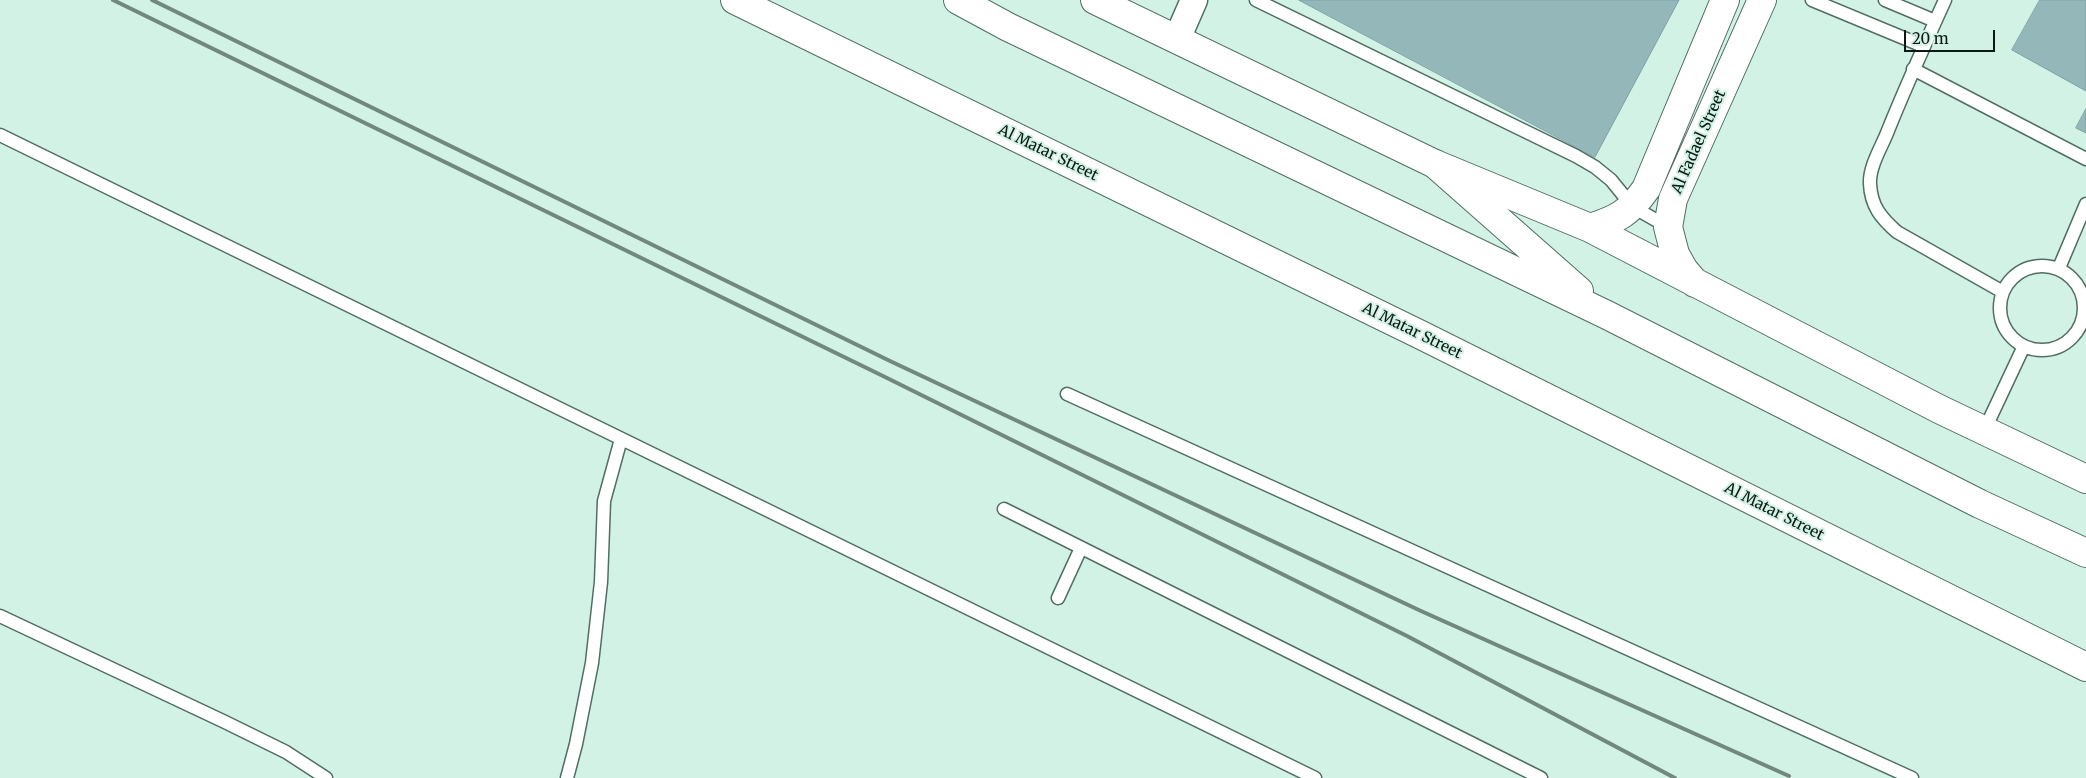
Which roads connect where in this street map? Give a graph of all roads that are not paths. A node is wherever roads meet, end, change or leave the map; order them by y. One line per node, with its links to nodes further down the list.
1 (735, 0): 37 (main road, Al Matar Street)
2 (958, 0): 25 (main road)
3 (1094, 0): 12 (main road)
4 (1194, 0): 12 (street)
5 (1256, 0): 19 (lane)
6 (1725, 0): 19 (main road, Al Fadael Street)
7 (1762, 0): 20 (main road, Al Fadael Street)
8 (1812, 0): 13 (lane)
9 (1885, 0): 11 (lane)
10 (1945, 0): 11 (lane)
11 (1935, 21): 13 (lane)
12 (1177, 39): 17 (main road)
13 (1923, 46): 14 (lane)
14 (1913, 69): 16 (lane); 24 (lane)
15 (0, 135): 30 (lane)
16 (2086, 159)
17 (1434, 164): 21 (main road); 25 (main road)
18 (2086, 204): 22 (lane)
19 (1633, 207): 20 (lane); 21 (main road, Al Fadael Street)
20 (1668, 227): 23 (main road, Al Fadael Street)
21 (1590, 228): 23 (main road)
22 (2059, 268): 24 (lane); 26 (lane)
23 (1696, 284): 29 (main road)
24 (2003, 292): 27 (lane)
25 (1607, 314): 34 (main road)
26 (2083, 330): 27 (lane)
27 (2024, 346): 29 (lane)
28 (1067, 394): 42 (lane)
29 (1984, 431): 31 (main road)
30 (621, 439): 39 (lane); 40 (lane)
31 (2086, 479)
32 (1004, 509): 33 (lane)
33 (1081, 548): 35 (lane); 41 (lane)
34 (2086, 553)
35 (1058, 598)
36 (0, 616): 38 (lane)
37 (2086, 667)
38 (326, 778)
39 (567, 778)
40 (1315, 778)
41 (1541, 778)
42 (1912, 778)

